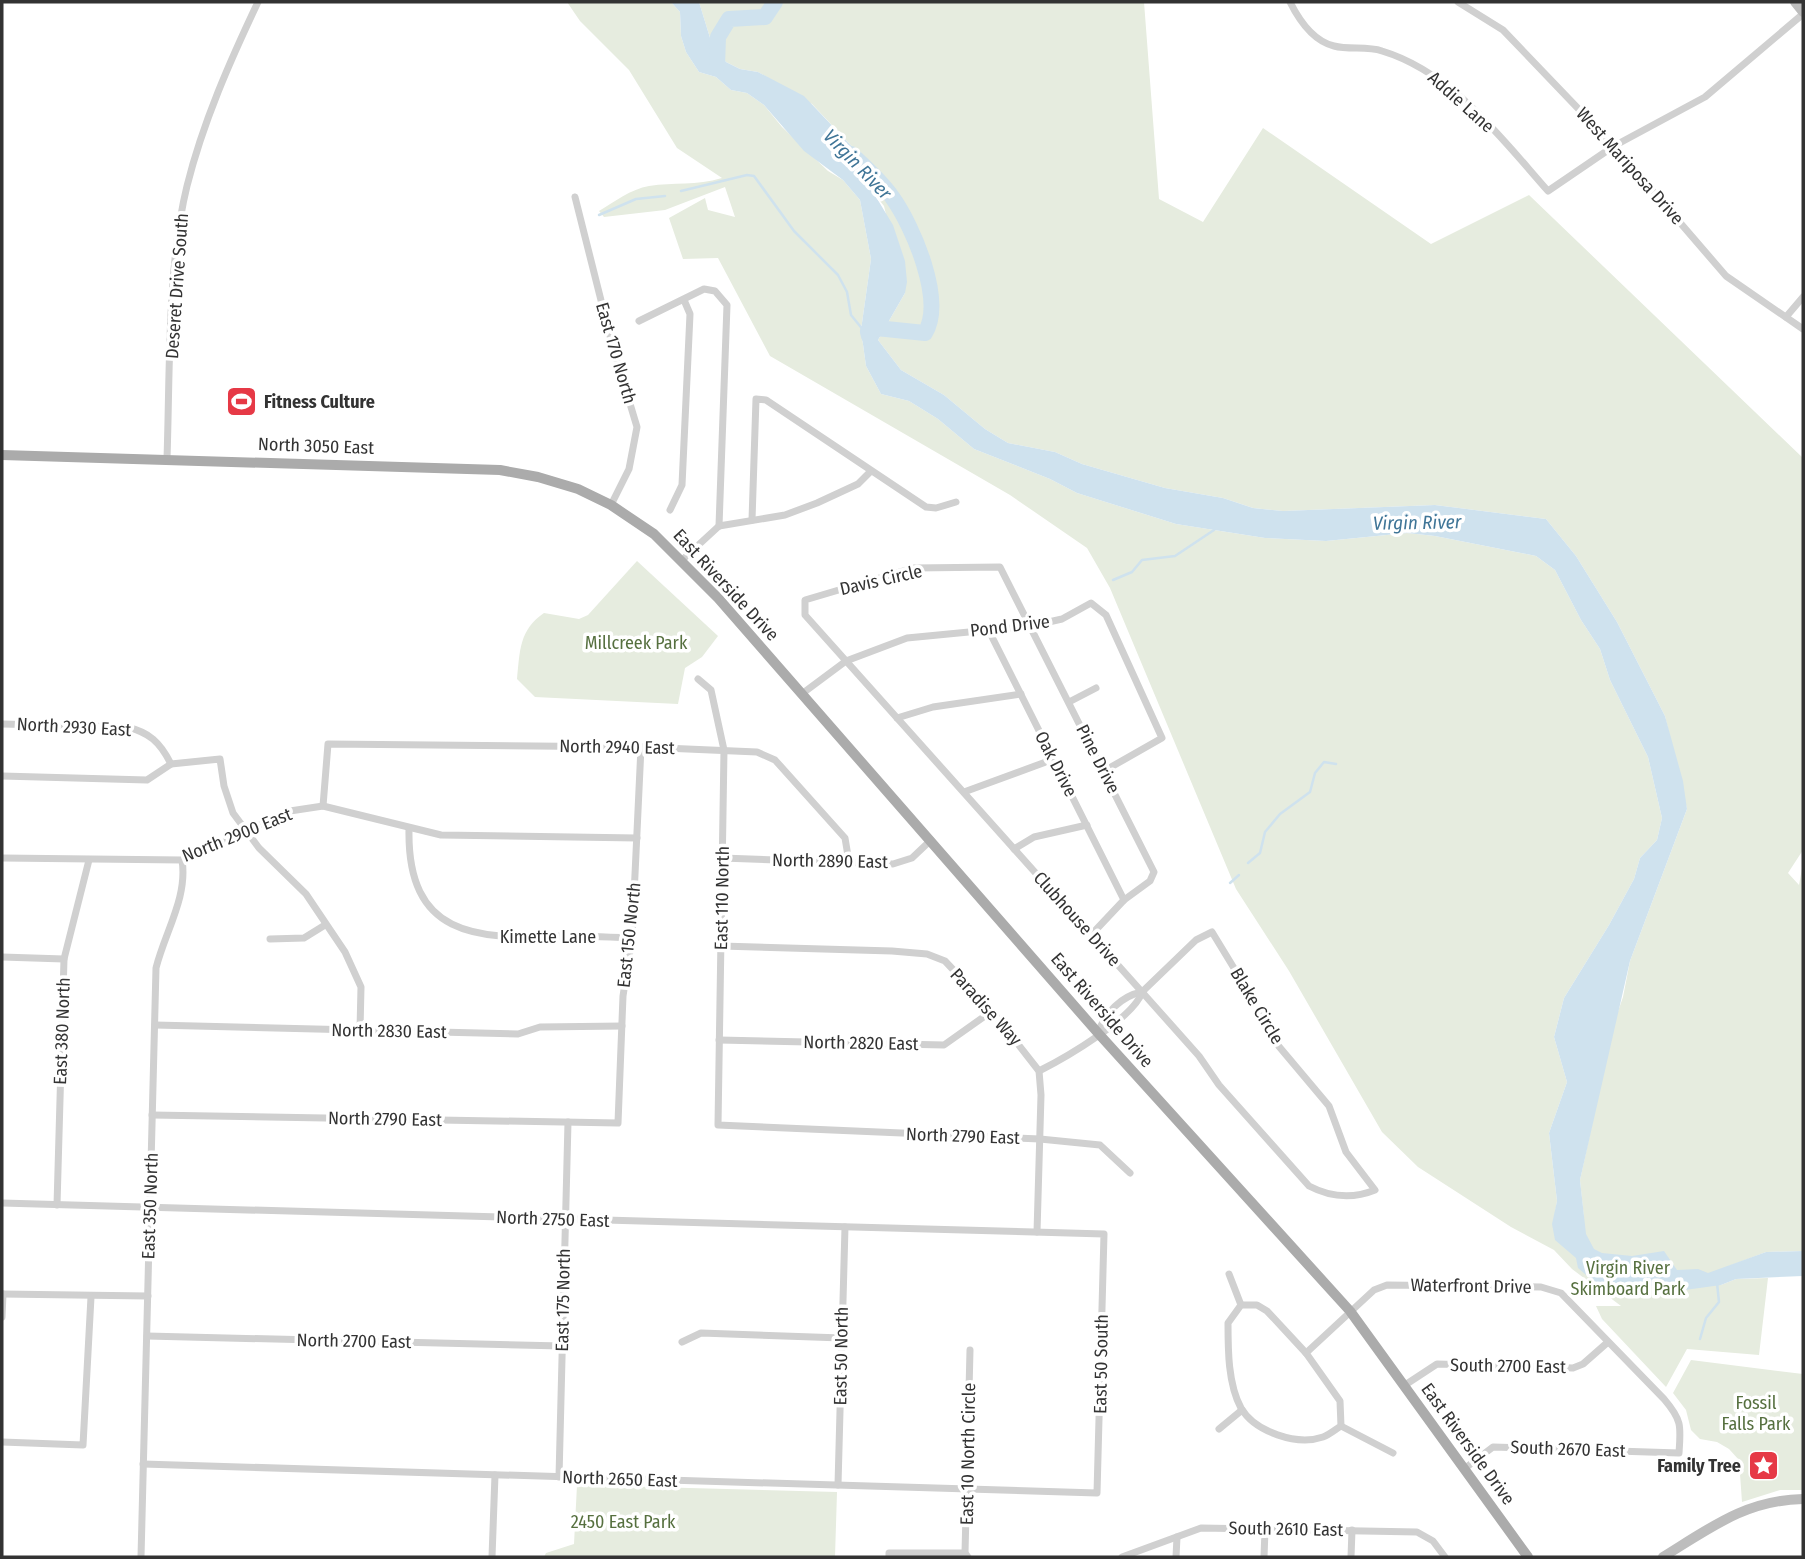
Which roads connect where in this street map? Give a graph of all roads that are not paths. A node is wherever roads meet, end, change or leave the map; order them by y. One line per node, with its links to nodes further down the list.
1 (258, 2): 14 (street, Deseret Drive South)
2 (1290, 2): 6 (street, Addie Lane)
3 (1458, 2): 6 (street, West Mariposa Drive)
4 (1795, 2): 5 (street)
5 (1803, 13): 6 (street)
6 (1614, 146): 10 (street, West Mariposa Drive)
7 (575, 197): 17 (street, East 170 North)
8 (1803, 297): 10 (street)
9 (684, 300): 11 (street); 18 (street); 20 (street)
10 (1786, 317): 12 (street, West Mariposa Drive)
11 (639, 321)
12 (1803, 329)
13 (2, 455): 14 (main road, North 3050 East)
14 (167, 458): 17 (main road, North 3050 East)
15 (870, 472): 16 (street); 19 (street); 19 (street)
16 (956, 502)
17 (616, 509): 21 (main road, East Riverside Drive)
18 (670, 510)
19 (752, 520): 20 (street)
20 (719, 526): 21 (street)
21 (681, 561): 29 (main road, East Riverside Drive)
22 (1000, 567): 23 (street, Davis Circle); 24 (street, Pine Drive)
23 (805, 600): 26 (street, Clubhouse Drive)
24 (1031, 625): 25 (street, Pond Drive); 31 (street, Pine Drive); 38 (street, Pond Drive)
25 (988, 629): 26 (street, Pond Drive); 30 (street, Oak Drive)
26 (846, 661): 29 (street, Pond Drive); 32 (street, Clubhouse Drive)
27 (698, 679): 35 (street, East 110 North)
28 (1096, 688): 31 (street)
29 (803, 693): 46 (main road, East Riverside Drive)
30 (1021, 694): 32 (street); 36 (street, Oak Drive)
31 (1069, 702): 38 (street, Pine Drive)
32 (897, 718): 40 (street, Clubhouse Drive)
33 (2, 724): 37 (street, North 2930 East)
34 (641, 747): 35 (street, North 2940 East); 41 (street, North 2940 East); 45 (street, East 150 North)
35 (724, 750): 49 (street, East 110 North); 52 (street, North 2940 East)
36 (1054, 760): 40 (street); 42 (street, Oak Drive)
37 (171, 764): 39 (street); 44 (street)
38 (1104, 771): 53 (street, Pine Drive)
39 (2, 776)
40 (964, 792): 47 (street, Clubhouse Drive)
41 (323, 806): 43 (street, North 2900 East); 44 (street, North 2900 East)
42 (1087, 825): 47 (street); 53 (street, Oak Drive)
43 (409, 829): 45 (street, North 2900 East); 56 (street, Kimette Lane)
44 (247, 830): 51 (street, North 2900 East); 54 (street)
45 (637, 838): 56 (street, East 150 North)
46 (931, 840): 52 (street, North 2890 East); 66 (main road, East Riverside Drive)
47 (1014, 849): 55 (street, Clubhouse Drive)
48 (2, 858): 50 (street, North 2900 East)
49 (722, 858): 52 (street, North 2890 East); 58 (street, East 110 North)
50 (89, 860): 51 (street, North 2900 East); 60 (street, East 380 North)
51 (182, 860): 63 (street, East 350 North)
52 (849, 862)
53 (1124, 900): 55 (street, Pine Drive)
54 (325, 925): 57 (street); 65 (street)
55 (1091, 935): 61 (street, Clubhouse Drive)
56 (632, 938): 64 (street, East 150 North)
57 (270, 939)
58 (721, 946): 62 (street, Paradise Way); 67 (street, East 110 North)
59 (2, 957): 60 (street)
60 (64, 959): 77 (street, East 380 North)
61 (1142, 992): 66 (street); 66 (street); 75 (street, Clubhouse Drive); 75 (street, Blake Circle)
62 (992, 1011): 67 (street, North 2820 East); 68 (street, Paradise Way)
63 (155, 1025): 65 (street, North 2830 East); 69 (street, East 350 North)
64 (622, 1026): 65 (street, North 2830 East); 71 (street, East 150 North)
65 (360, 1030)
66 (1098, 1033): 68 (street); 88 (main road, East Riverside Drive)
67 (719, 1040): 72 (street, East 110 North)
68 (1039, 1071): 73 (street)
69 (152, 1115): 70 (street, North 2790 East); 78 (street, East 350 North)
70 (568, 1122): 71 (street, North 2790 East); 79 (street, East 175 North)
71 (618, 1123)
72 (718, 1125): 73 (street, North 2790 East)
73 (1041, 1139): 74 (street, North 2790 East); 81 (street)
74 (1130, 1173)
75 (1375, 1190)
76 (2, 1203): 77 (street, North 2750 East)
77 (57, 1205): 78 (street, North 2750 East)
78 (150, 1207): 79 (street, North 2750 East); 85 (street, East 350 North)
79 (565, 1219): 80 (street, North 2750 East); 94 (street, East 175 North)
80 (845, 1227): 81 (street, North 2750 East); 91 (street, East 50 North)
81 (1037, 1232): 82 (street, North 2750 East)
82 (1104, 1234): 110 (street, East 50 South)
83 (1228, 1275): 87 (street)
84 (2, 1294): 86 (street); 89 (street)
85 (148, 1296): 86 (street); 90 (street, East 350 North)
86 (91, 1297): 101 (street)
87 (1241, 1305): 96 (street); 98 (street)
88 (1350, 1311): 93 (street, Waterfront Drive); 96 (street, Waterfront Drive); 97 (main road, East Riverside Drive)
89 (2, 1317)
90 (146, 1336): 94 (street, North 2700 East); 104 (street, East 350 North)
91 (842, 1338): 92 (street); 108 (street, East 50 North)
92 (682, 1342)
93 (1608, 1342): 97 (street, South 2700 East); 103 (street, Waterfront Drive)
94 (562, 1346): 107 (street, East 175 North)
95 (970, 1350): 109 (street, East 10 North Circle)
96 (1306, 1353): 99 (street)
97 (1405, 1385): 105 (main road, East Riverside Drive)
98 (1242, 1410): 99 (street); 100 (street)
99 (1341, 1426): 102 (street)
100 (1219, 1429)
101 (2, 1442)
102 (1393, 1453)
103 (1679, 1453): 105 (street, South 2670 East)
104 (143, 1464): 106 (street, North 2650 East); 117 (street, East 350 North)
105 (1464, 1469): 124 (main road, East Riverside Drive)
106 (495, 1475): 107 (street, North 2650 East); 118 (street)
107 (559, 1477): 108 (street, North 2650 East)
108 (838, 1485): 109 (street, North 2650 East)
109 (967, 1489): 110 (street, North 2650 East); 116 (street, East 10 North Circle)
110 (1097, 1493)
111 (1803, 1499): 125 (street)
112 (1265, 1530): 113 (street, South 2610 East); 114 (street, South 2610 East); 121 (street)
113 (1352, 1530): 122 (street); 123 (street, South 2610 East)
114 (1177, 1537): 119 (street, South 2610 East); 120 (street)
115 (889, 1555): 116 (street)
116 (967, 1555)
117 (141, 1557)
118 (492, 1557)
119 (1122, 1557)
120 (1176, 1557)
121 (1264, 1557)
122 (1351, 1557)
123 (1445, 1557)
124 (1528, 1557)
125 (1663, 1557)

